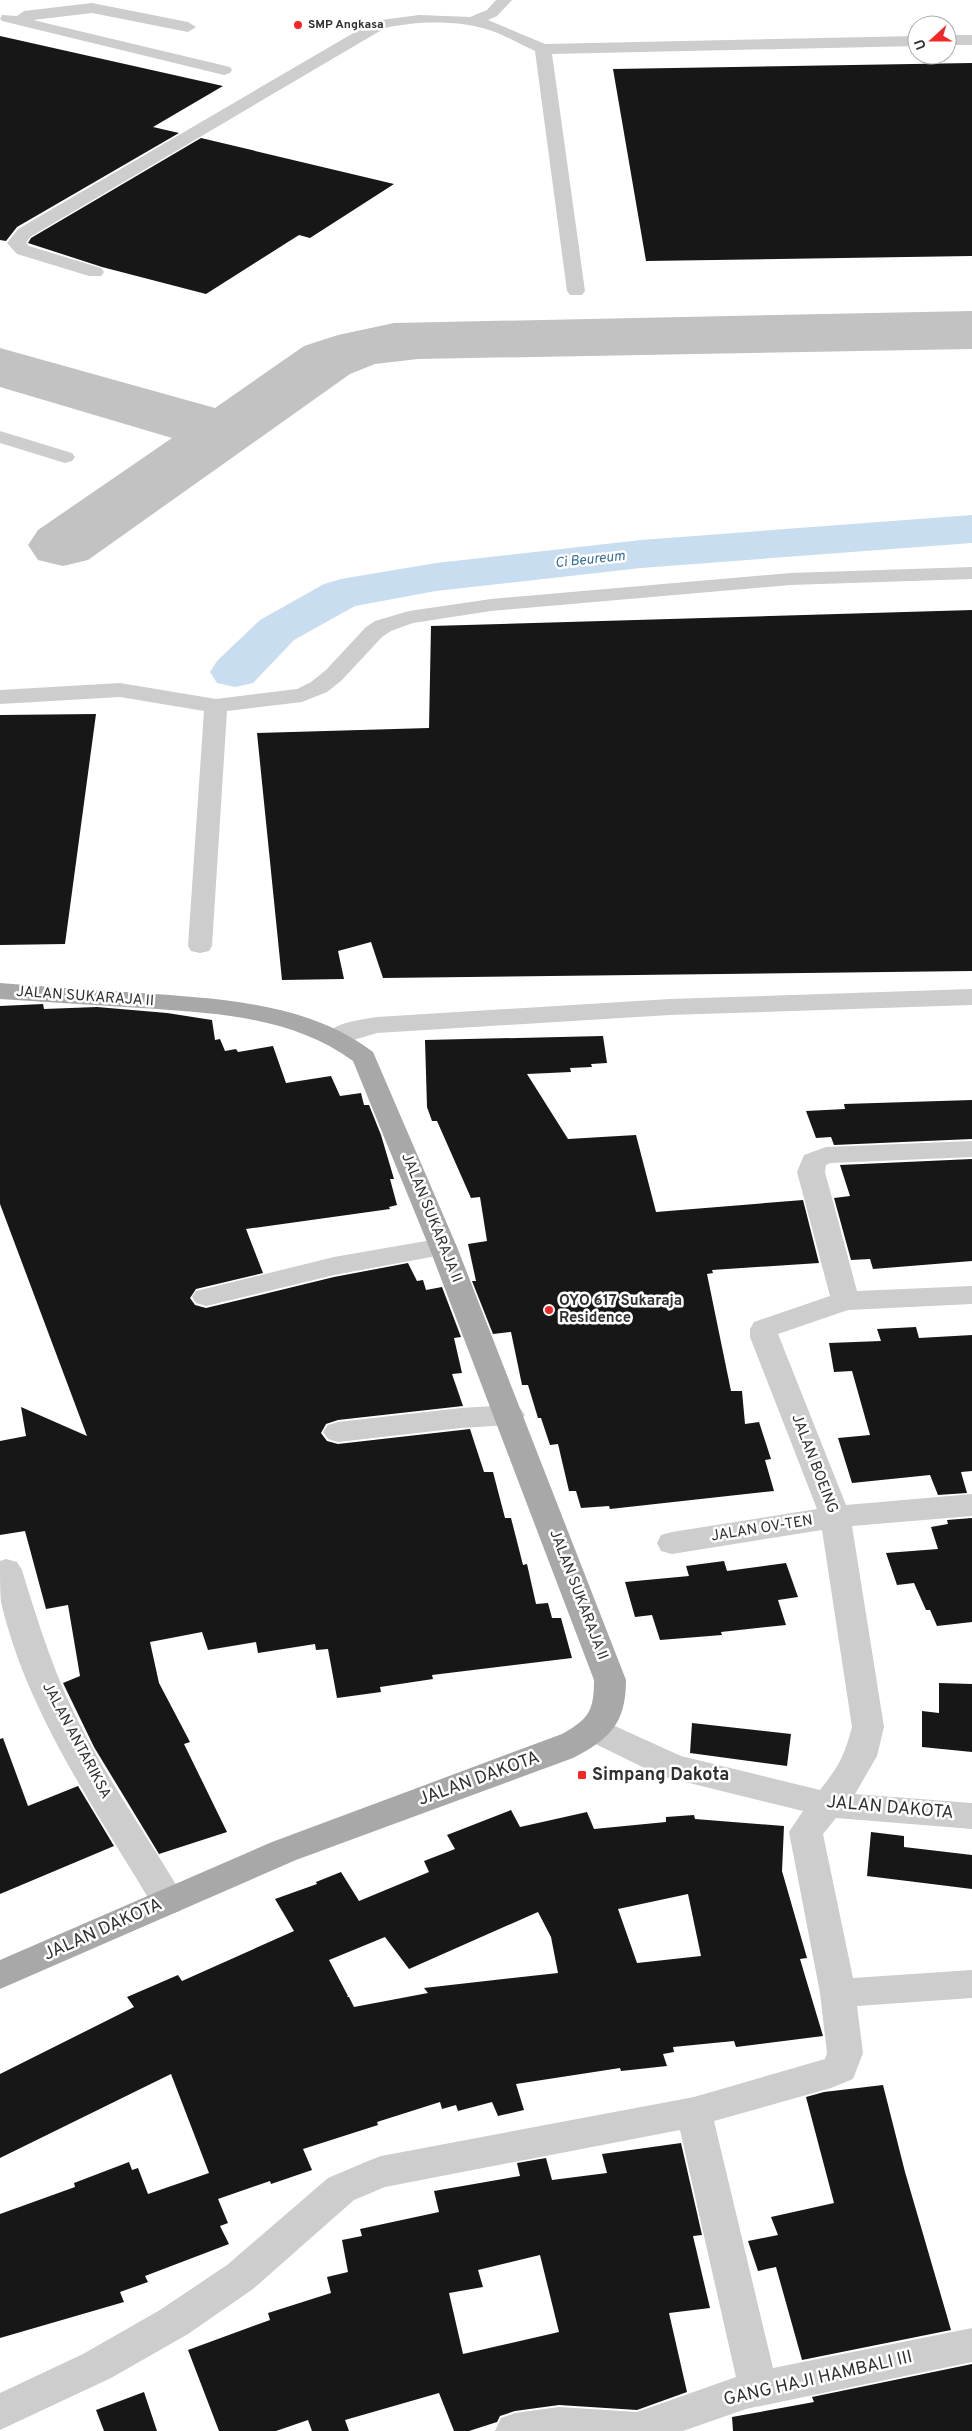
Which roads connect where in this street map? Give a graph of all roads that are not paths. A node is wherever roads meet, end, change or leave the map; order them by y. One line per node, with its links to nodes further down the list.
1 (504, 0): 4 (street)
2 (10, 8): 3 (street); 6 (street)
3 (144, 18): 5 (street); 6 (street)
4 (471, 22): 10 (street); 12 (street)
5 (188, 27)
6 (100, 40): 11 (street)
7 (957, 40): 8 (street)
8 (972, 40)
9 (907, 41): 10 (street)
10 (542, 49): 13 (street)
11 (224, 70)
12 (95, 272)
13 (576, 291)
14 (0, 437): 15 (street)
15 (65, 457)
16 (972, 573): 18 (street)
17 (0, 697): 18 (street)
18 (216, 706): 19 (street)
19 (200, 946)
20 (0, 991): 22 (main road, JALAN SUKARAJA II)
21 (972, 996): 22 (street)
22 (337, 1037): 24 (main road, JALAN SUKARAJA II)
23 (972, 1149): 27 (street)
24 (443, 1247): 26 (street); 28 (main road, JALAN SUKARAJA II)
25 (972, 1295): 27 (street, JALAN BOEING)
26 (206, 1297)
27 (845, 1301): 31 (street, JALAN BOEING)
28 (510, 1415): 29 (street); 34 (main road, JALAN SUKARAJA II)
29 (338, 1432)
30 (972, 1505): 31 (street, JALAN OV-TEN)
31 (835, 1517): 32 (street, JALAN OV-TEN); 35 (street, JALAN BOEING)
32 (672, 1543)
33 (6, 1570): 37 (street, JALAN ANTARIKSA)
34 (596, 1729): 35 (street, JALAN DAKOTA); 37 (main road, JALAN DAKOTA)
35 (827, 1804): 36 (street, JALAN DAKOTA); 40 (street, JALAN BOEING)
36 (972, 1816)
37 (168, 1901): 38 (main road, JALAN DAKOTA)
38 (0, 1975)
39 (972, 1984): 40 (street)
40 (838, 1993): 41 (street, JALAN BOEING)
41 (694, 2112): 43 (street); 44 (street)
42 (972, 2346): 43 (street, GANG HAJI HAMBALI III)
43 (758, 2389): 46 (street, GANG HAJI HAMBALI III)
44 (0, 2412)
45 (515, 2431): 46 (street)
46 (638, 2431)

